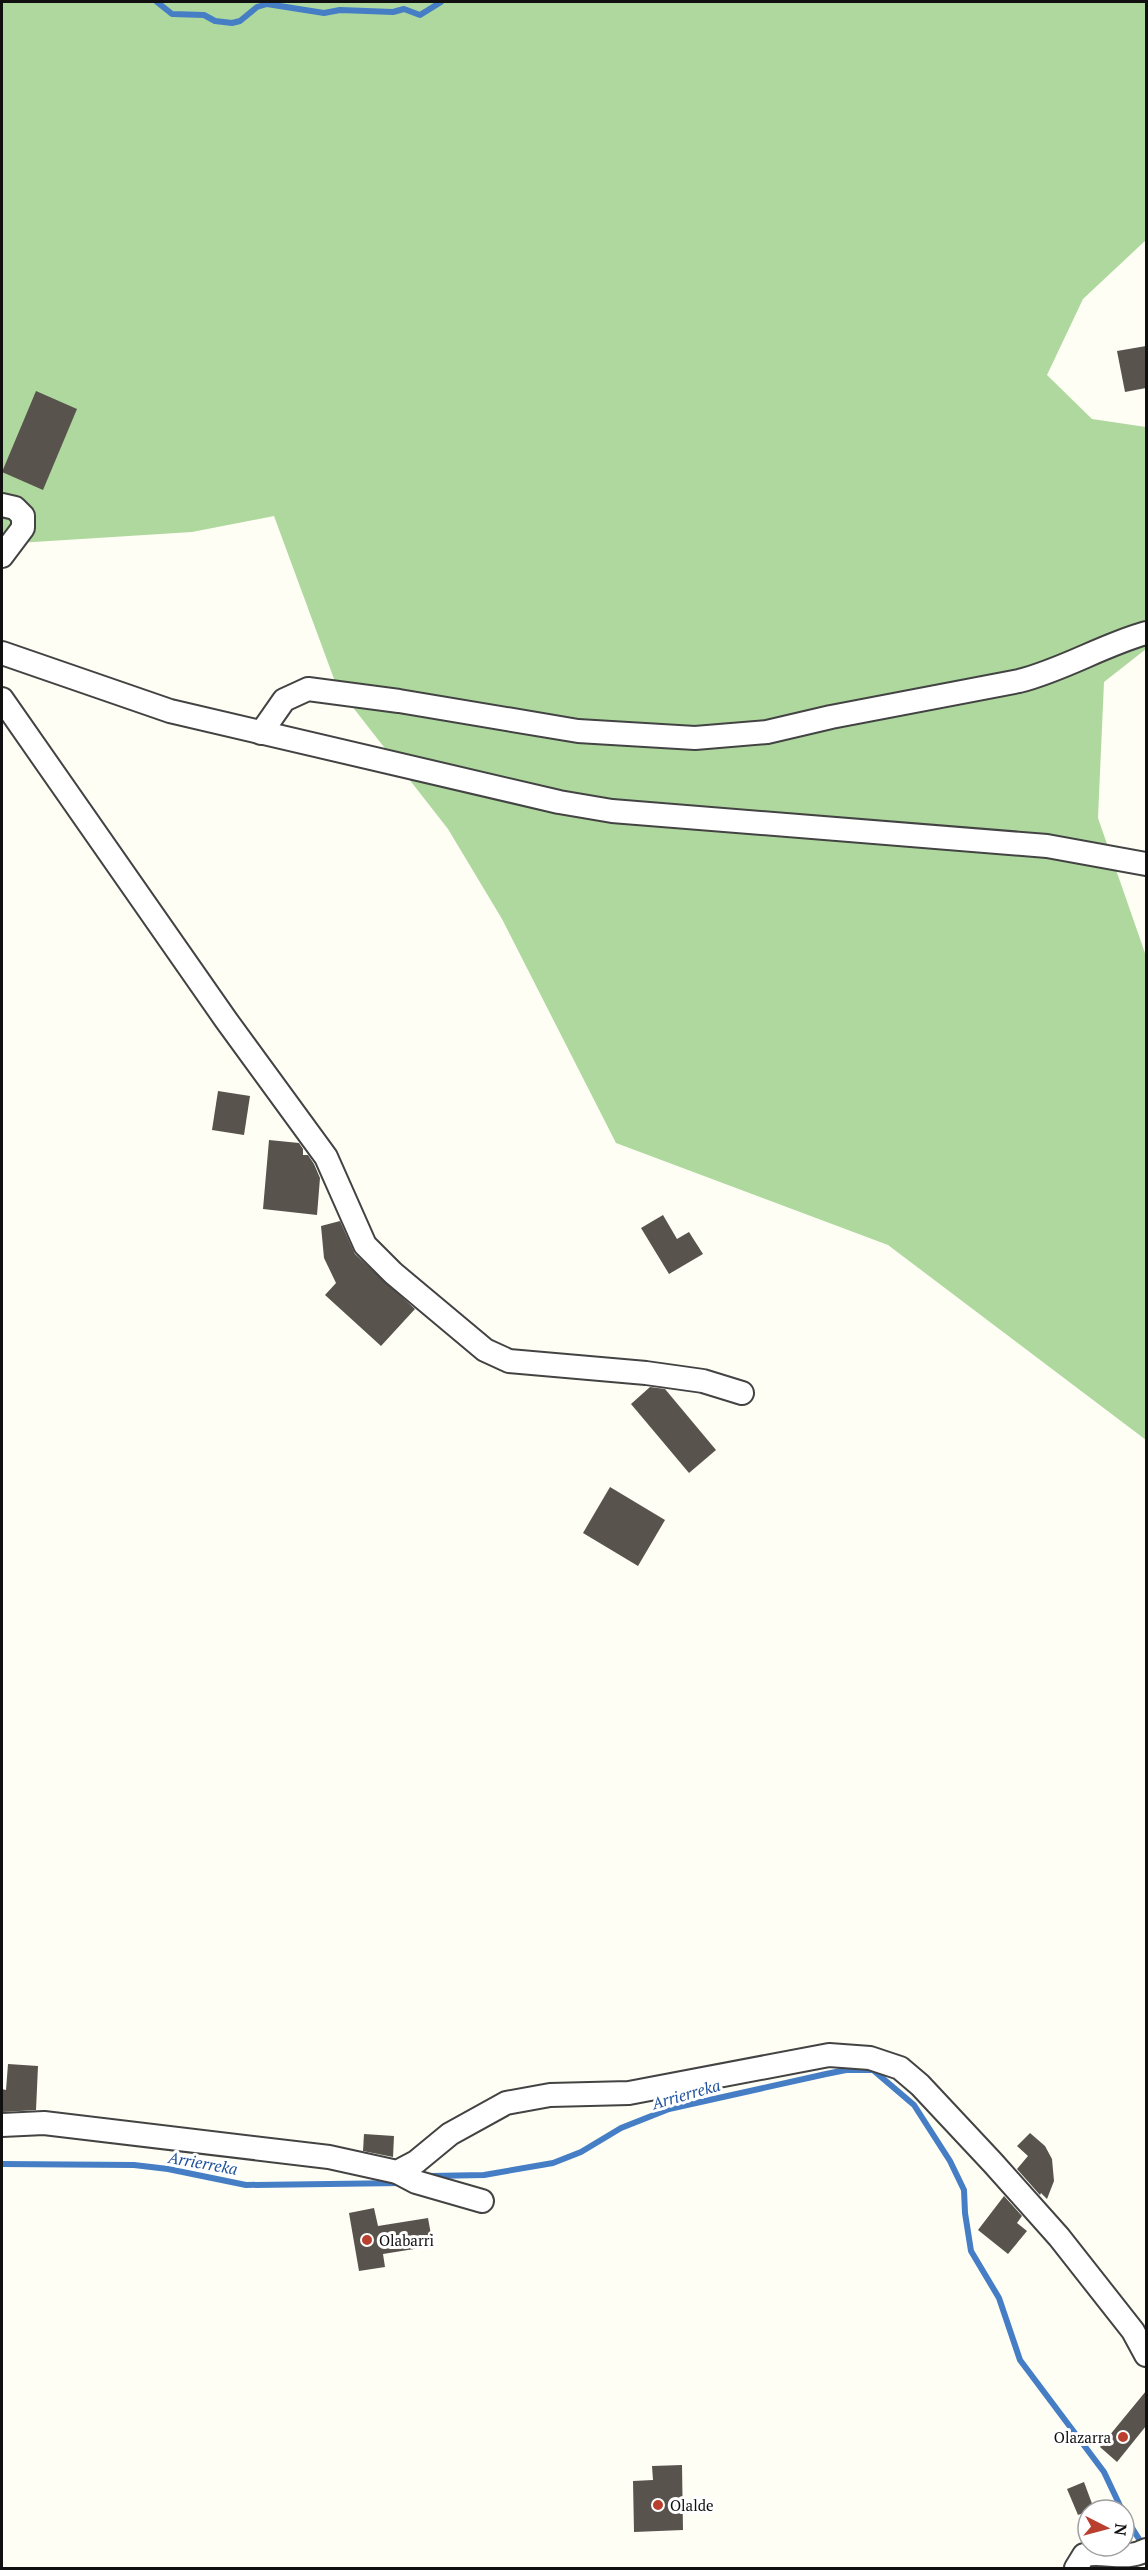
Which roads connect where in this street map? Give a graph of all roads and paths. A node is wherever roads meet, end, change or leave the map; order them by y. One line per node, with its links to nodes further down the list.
1 (2, 504): 2 (street)
2 (2, 556)
3 (1146, 633): 6 (street)
4 (2, 653): 6 (street)
5 (2, 699): 8 (street)
6 (261, 733): 7 (street)
7 (1146, 864)
8 (742, 1393)
9 (2, 2124): 10 (street)
10 (397, 2172): 11 (street); 12 (street)
11 (482, 2201)
12 (1146, 2355)
13 (1141, 2553): 14 (street)
14 (1076, 2568)

